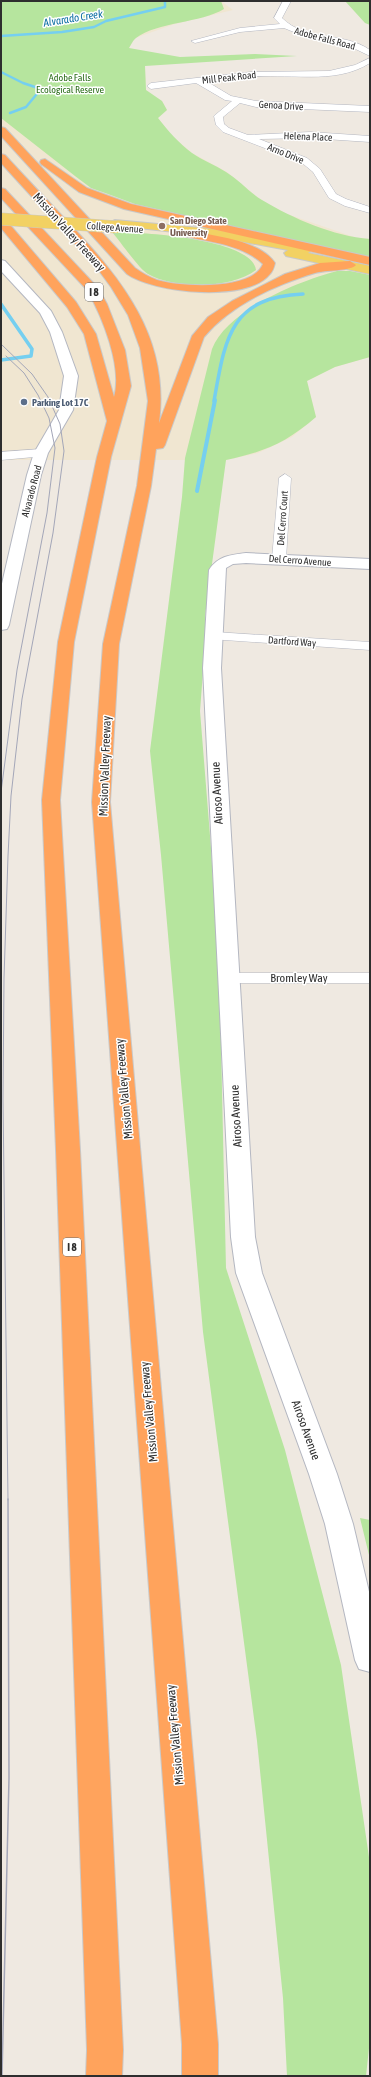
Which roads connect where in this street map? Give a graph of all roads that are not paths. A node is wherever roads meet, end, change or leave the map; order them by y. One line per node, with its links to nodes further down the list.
1 (287, 1): 2 (street, Adobe Falls Road)
2 (283, 26): 3 (street); 4 (street, Adobe Falls Road)
3 (195, 41)
4 (370, 54)
5 (370, 60): 6 (street, Adobe Falls Road)
6 (308, 74): 7 (street, Mill Peak Road)
7 (197, 80): 8 (street, Mill Peak Road); 9 (street, Genoa Drive)
8 (151, 86)
9 (238, 101): 10 (street, Genoa Drive); 13 (street, Arno Drive)
10 (370, 108)
11 (1, 126): 25 (highway)
12 (1, 130): 21 (highway)
13 (246, 138): 14 (street, Helena Place); 17 (street, Arno Drive)
14 (370, 139)
15 (1, 157): 35 (highway, Mission Valley Freeway / I 8)
16 (1, 191): 31 (highway, Mission Valley Freeway / I 8)
17 (370, 210)
18 (1, 216): 20 (main road, College Avenue)
19 (1, 220): 20 (main road, College Avenue, bridge); 30 (highway)
20 (116, 225): 21 (main road, College Avenue); 23 (main road, College Avenue)
21 (183, 233): 24 (main road, College Avenue)
22 (1, 239): 30 (highway)
23 (278, 244): 24 (highway); 25 (main road, College Avenue)
24 (290, 253): 27 (main road, College Avenue); 29 (highway)
25 (370, 262)
26 (1, 264): 32 (street, Alvarado Road)
27 (350, 265): 28 (main road, College Avenue); 29 (highway)
28 (370, 270)
29 (289, 277): 35 (highway)
30 (49, 278): 31 (highway)
31 (114, 423): 45 (highway, Mission Valley Freeway / I 8)
32 (41, 454): 33 (street); 39 (street, Alvarado Road)
33 (1, 456)
34 (285, 478): 36 (street, Del Cerro Court)
35 (144, 486): 46 (highway, Mission Valley Freeway / I 8)
36 (279, 559): 37 (street, Del Cerro Avenue); 38 (street, Del Cerro Avenue)
37 (229, 560): 40 (street, Airoso Avenue)
38 (370, 564)
39 (1, 625)
40 (215, 636): 41 (street, Dartford Way); 42 (street, Airoso Avenue)
41 (370, 646)
42 (228, 978): 43 (street, Bromley Way); 44 (street, Airoso Avenue)
43 (370, 978)
44 (370, 1660)
45 (104, 2076)
46 (200, 2076)

